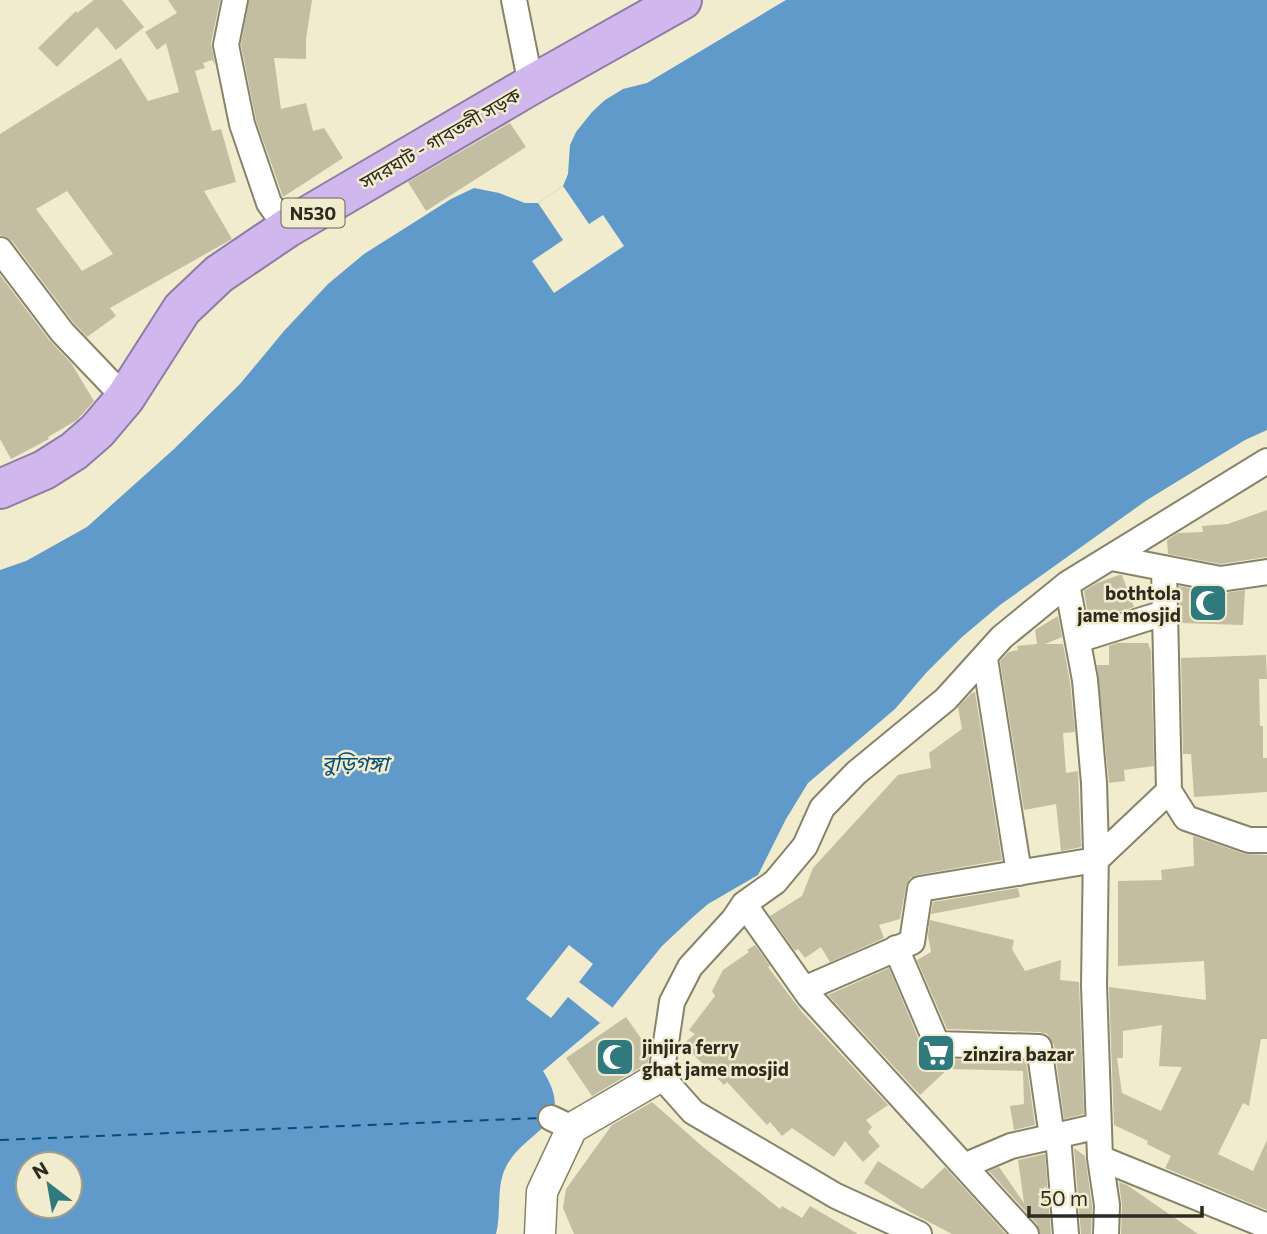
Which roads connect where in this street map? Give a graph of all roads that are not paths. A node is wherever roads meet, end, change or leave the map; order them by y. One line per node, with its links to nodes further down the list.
1 (235, 0): 5 (street)
2 (514, 0): 4 (street)
3 (682, 0): 4 (highway, সদরঘাট - গাবতলী সড়ক / N530)
4 (531, 85): 5 (highway, সদরঘাট - গাবতলী সড়ক / N530)
5 (287, 228): 7 (highway, সদরঘাট - গাবতলী সড়ক / N530)
6 (0, 250): 7 (street)
7 (125, 398): 9 (highway, সদরঘাট - গাবতলী সড়ক / N530)
8 (1267, 461): 10 (street)
9 (0, 489)
10 (1112, 558): 11 (street); 13 (street)
11 (1164, 568): 12 (street); 14 (street)
12 (1267, 572)
13 (1067, 584): 15 (street); 16 (street)
14 (1164, 613): 15 (street); 17 (street)
15 (1078, 640): 19 (street)
16 (985, 659): 20 (street); 21 (street)
17 (1169, 791): 18 (street); 19 (street)
18 (1267, 840)
19 (1096, 860): 20 (street); 25 (street)
20 (1019, 873): 22 (street)
21 (744, 904): 23 (street); 24 (street)
22 (896, 948): 23 (street); 26 (street)
23 (804, 989): 28 (street)
24 (661, 1076): 30 (street); 31 (street)
25 (1099, 1126): 26 (street); 27 (street)
26 (1055, 1136): 28 (street); 33 (street)
27 (1100, 1158): 29 (street); 34 (street)
28 (964, 1166): 32 (street)
29 (1267, 1226)
30 (540, 1234)
31 (919, 1234)
32 (1026, 1234)
33 (1066, 1234)
34 (1107, 1234)

